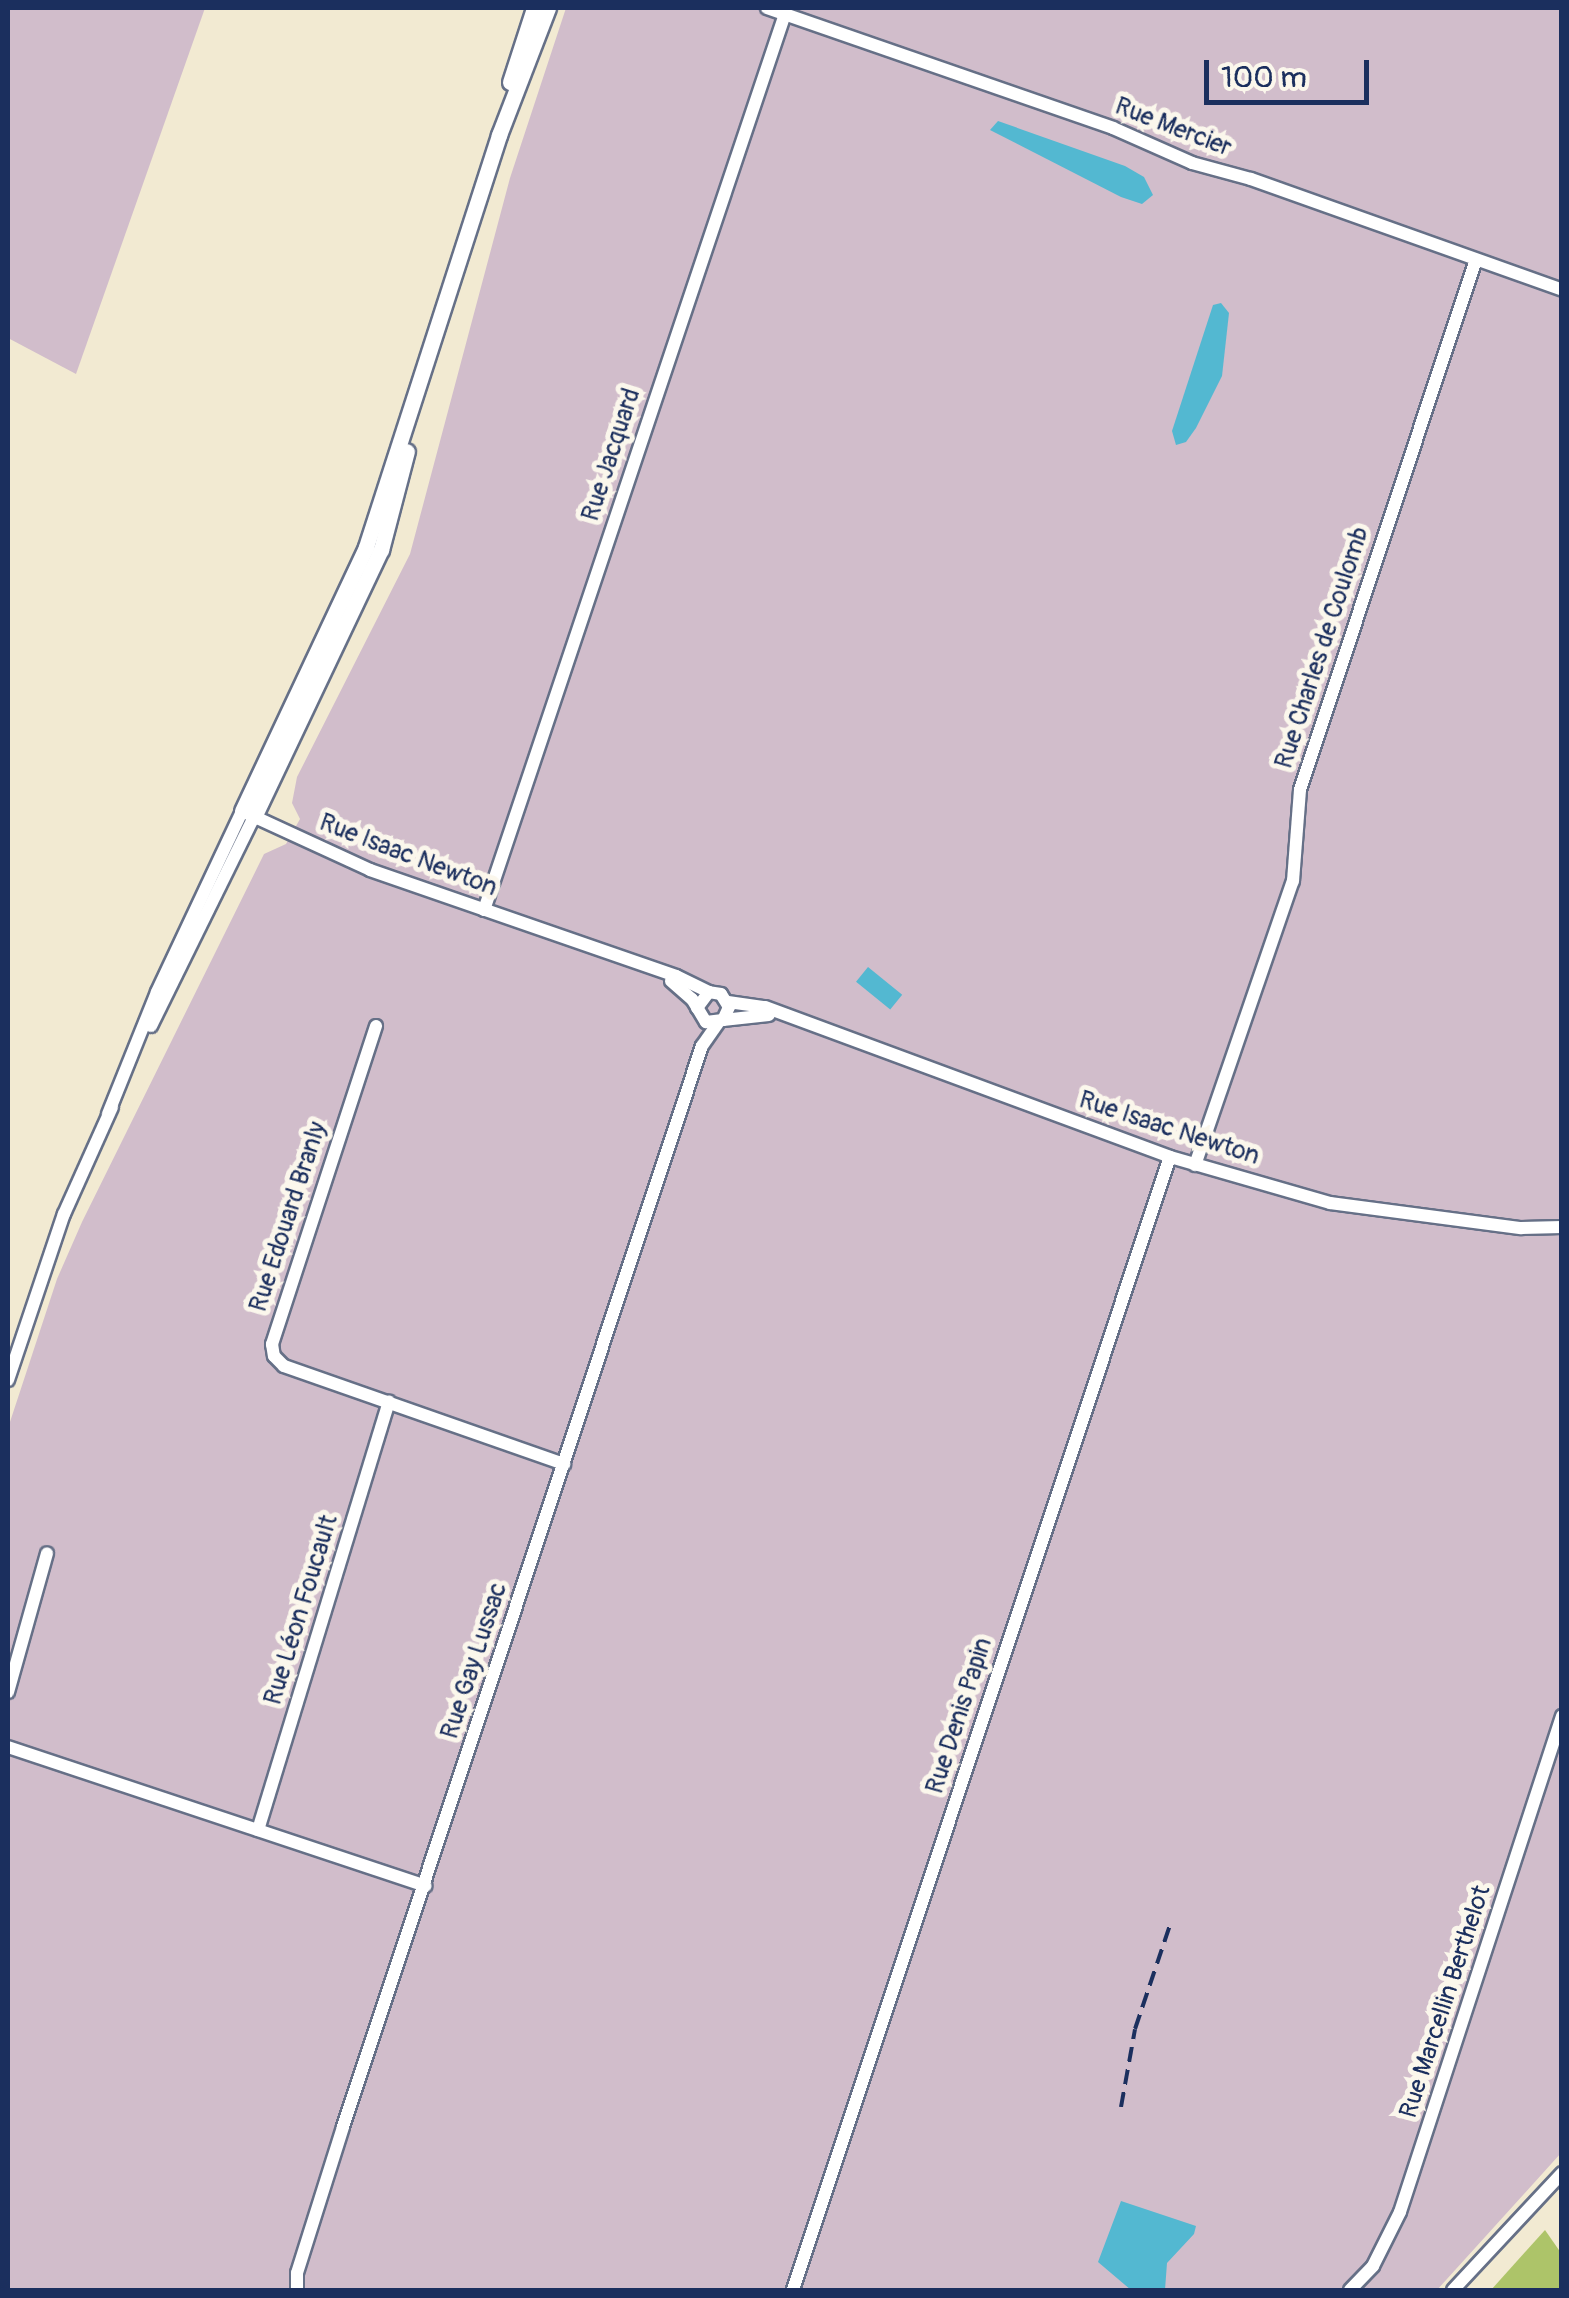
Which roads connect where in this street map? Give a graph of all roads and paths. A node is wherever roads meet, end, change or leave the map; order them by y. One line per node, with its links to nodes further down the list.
1 (534, 8): 5 (main road)
2 (548, 8): 5 (main road)
3 (768, 8): 4 (street, Rue Mercier)
4 (785, 14): 6 (street, Rue Mercier); 9 (street, Rue Jacquard)
5 (499, 135): 8 (main road)
6 (1476, 262): 7 (street, Rue Mercier); 19 (street, Rue Charles de Coulomb)
7 (1562, 290)
8 (248, 814): 9 (street, Rue Isaac Newton); 21 (street)
9 (484, 910): 10 (street, Rue Isaac Newton)
10 (661, 973): 11 (street, Rue Isaac Newton); 13 (street, Rue Isaac Newton)
11 (709, 992): 12 (street, Rue Isaac Newton); 13 (street)
12 (728, 1002): 14 (street, Rue Isaac Newton); 15 (street, Rue Gay Lussac)
13 (700, 1013): 15 (street); 17 (street, Rue Gay Lussac)
14 (777, 1015): 15 (street, Rue Isaac Newton); 18 (street, Rue Isaac Newton)
15 (721, 1022): 17 (street, Rue Gay Lussac)
16 (376, 1026): 22 (street, Rue Edouard Branly)
17 (702, 1046): 23 (street, Rue Gay Lussac)
18 (1170, 1157): 19 (street, Rue Isaac Newton); 32 (street, Rue Denis Papin)
19 (1195, 1165): 20 (street, Rue Isaac Newton)
20 (1562, 1226)
21 (8, 1380)
22 (390, 1402): 23 (street, Rue Edouard Branly); 28 (street, Rue Léon Foucault)
23 (564, 1464): 29 (street, Rue Gay Lussac)
24 (47, 1553): 25 (street)
25 (8, 1692)
26 (1562, 1716): 33 (street, Rue Marcellin Berthelot)
27 (8, 1747): 28 (street)
28 (258, 1830): 29 (street)
29 (426, 1886): 31 (street, Rue Gay Lussac)
30 (1562, 2173): 34 (street)
31 (298, 2290)
32 (792, 2290)
33 (1350, 2290)
34 (1453, 2290)

